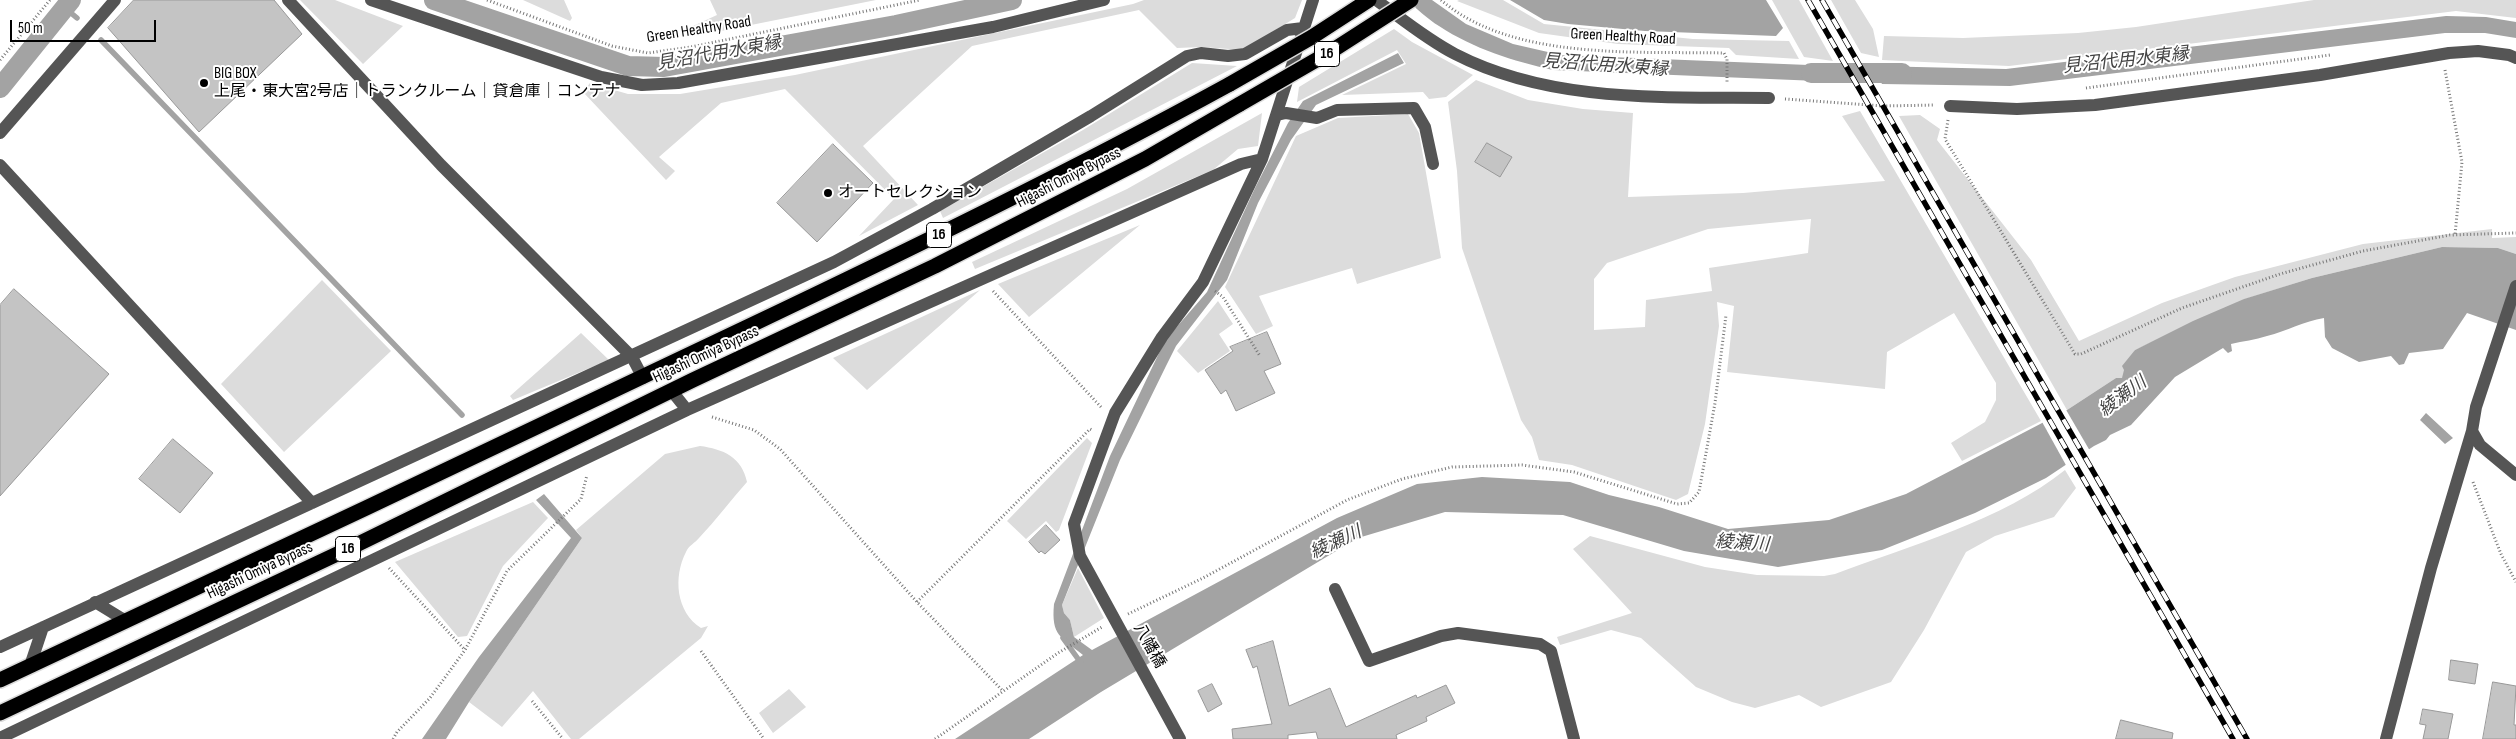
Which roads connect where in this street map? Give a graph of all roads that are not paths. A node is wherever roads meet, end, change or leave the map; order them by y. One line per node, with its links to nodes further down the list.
1 (115, 0): 14 (street)
2 (288, 0): 19 (street)
3 (371, 0): 4 (street)
4 (1104, 0)
5 (1313, 0): 9 (street)
6 (1369, 0): 20 (highway, Higashi Omiya Bypass / 16, bridge)
7 (1376, 0): 11 (street)
8 (1411, 0): 21 (highway, Higashi Omiya Bypass / 16, bridge)
9 (1303, 28): 13 (street); 19 (street)
10 (2516, 58): 12 (street)
11 (1769, 98)
12 (1950, 106)
13 (1282, 114): 15 (street); 16 (street)
14 (0, 133)
15 (1262, 159): 22 (street); 35 (street, 八幡橋)
16 (1433, 164)
17 (0, 165): 25 (street)
18 (2516, 286): 23 (street)
19 (632, 357): 20 (street); 25 (street)
20 (643, 378): 28 (highway, Higashi Omiya Bypass / 16)
21 (671, 390): 22 (street); 33 (highway, Higashi Omiya Bypass / 16)
22 (687, 410): 34 (street)
23 (2470, 436): 24 (street); 37 (street)
24 (2516, 474)
25 (312, 503): 27 (street)
26 (1335, 590): 36 (street)
27 (95, 602): 28 (street); 29 (street)
28 (126, 621): 31 (highway, Higashi Omiya Bypass / 16)
29 (43, 627): 30 (street); 31 (street)
30 (0, 647)
31 (30, 666): 32 (highway, Higashi Omiya Bypass / 16)
32 (0, 680)
33 (0, 713)
34 (0, 738)
35 (1180, 739)
36 (1574, 739)
37 (2386, 739)

